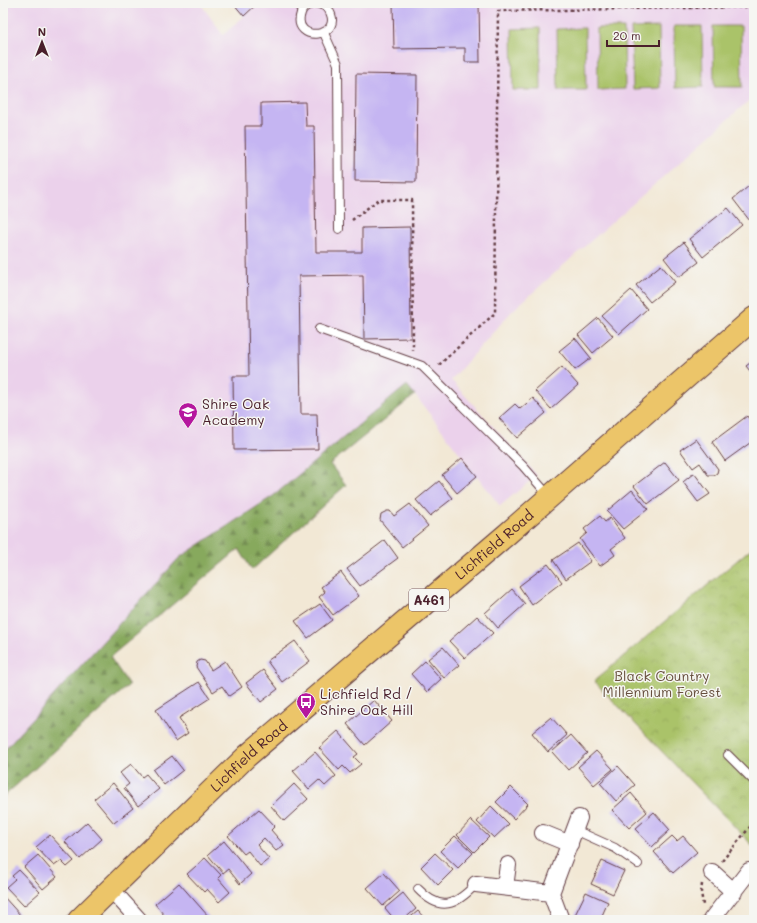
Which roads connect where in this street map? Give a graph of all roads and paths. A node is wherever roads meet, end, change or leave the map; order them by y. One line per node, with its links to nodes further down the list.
1 (296, 3): 5 (lane)
2 (316, 3): 3 (lane); 5 (lane)
3 (328, 5): 6 (lane)
4 (750, 8): 11 (path)
5 (302, 10): 6 (lane)
6 (324, 33): 7 (lane)
7 (338, 229): 10 (path)
8 (754, 318): 12 (highway, Lichfield Road / A461)
9 (319, 329): 10 (lane)
10 (409, 362): 11 (lane)
11 (430, 374): 12 (lane)
12 (549, 496): 23 (highway, Lichfield Road / A461)
13 (728, 755): 14 (lane)
14 (754, 781)
15 (575, 831): 16 (street); 17 (lane); 26 (street)
16 (543, 833)
17 (638, 864)
18 (508, 865): 22 (street)
19 (752, 869): 25 (street)
20 (712, 872): 25 (street)
21 (476, 884): 22 (street); 24 (lane)
22 (505, 887): 26 (street)
23 (111, 889): 27 (highway, Lichfield Road / A461); 28 (street)
24 (418, 889)
25 (734, 892): 30 (street)
26 (551, 893): 29 (street)
27 (79, 920)
28 (139, 920)
29 (561, 920)
30 (711, 920)

